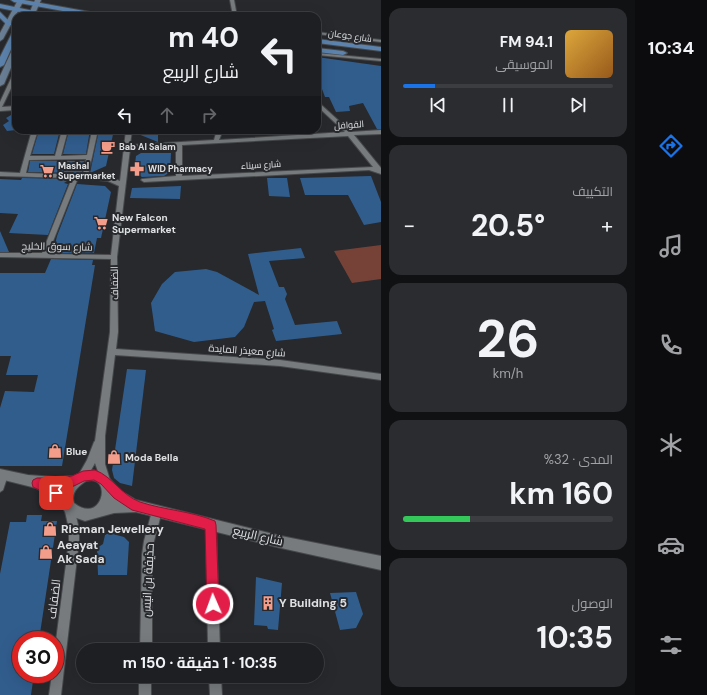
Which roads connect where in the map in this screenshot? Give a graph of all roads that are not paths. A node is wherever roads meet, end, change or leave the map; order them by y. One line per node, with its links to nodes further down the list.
1 (54, 0): 10 (main road)
2 (232, 0): 11 (street)
3 (237, 0): 12 (street)
4 (0, 1): 6 (main road)
5 (0, 6): 6 (main road)
6 (26, 7): 7 (main road); 8 (main road); 9 (main road)
7 (35, 12)
8 (52, 12)
9 (67, 12)
10 (84, 12)
11 (234, 12)
12 (238, 12)
13 (0, 14): 15 (main road)
14 (12, 20): 15 (main road)
15 (8, 24): 17 (main road)
16 (321, 34): 19 (street)
17 (0, 39)
18 (12, 39): 28 (main road)
19 (381, 41)
20 (321, 42): 21 (main road, شارع جوعان)
21 (381, 48)
22 (321, 50): 25 (main road, شارع جوعان)
23 (321, 54): 26 (street, شارع جوعان)
24 (12, 57): 27 (main road)
25 (381, 57)
26 (381, 60)
27 (9, 63): 29 (main road); 31 (main road)
28 (0, 64)
29 (12, 68)
30 (12, 83): 32 (street)
31 (0, 84)
32 (3, 102): 33 (street); 36 (street)
33 (12, 105)
34 (12, 106): 36 (street)
35 (321, 107): 43 (street)
36 (0, 108)
37 (381, 132): 43 (street, القوافل)
38 (34, 134): 49 (street)
39 (64, 134): 47 (street)
40 (94, 134): 48 (street)
41 (128, 134): 46 (street, الضفاف)
42 (219, 134): 44 (street)
43 (350, 134): 44 (street, القوافل); 50 (street)
44 (216, 141): 45 (street, القوافل)
45 (179, 143): 46 (street, القوافل); 55 (street)
46 (127, 146): 57 (street, الضفاف)
47 (58, 157): 48 (street); 49 (street)
48 (90, 157): 54 (street)
49 (27, 158): 52 (street)
50 (380, 171): 55 (street, شارع سيناء)
51 (0, 174): 52 (street)
52 (22, 175): 53 (street)
53 (75, 177): 54 (street); 59 (street)
54 (85, 177): 57 (street)
55 (178, 178): 56 (street, شارع سيناء)
56 (144, 180)
57 (123, 185): 60 (street, الضفاف)
58 (0, 255): 59 (street, شارع سوق الخليج)
59 (44, 256): 60 (street, شارع سوق الخليج)
60 (114, 257): 61 (street, الضفاف)
61 (112, 352): 62 (street, شارع معيذر المايدة); 63 (street, الضفاف)
62 (381, 377)
63 (100, 436): 64 (street, الضفاف); 66 (street, الضفاف)
64 (78, 478): 66 (street); 67 (street); 68 (street)
65 (1, 479): 67 (street)
66 (106, 482): 69 (street, شارع الربيع); 70 (street)
67 (37, 483): 68 (street)
68 (68, 503): 70 (street); 78 (street, الضفاف)
69 (136, 506): 70 (street, شارع الربيع); 71 (street, شارع الربيع)
70 (99, 511)
71 (157, 511): 72 (street, شارع الربيع); 74 (street, حذيفة بن انيس)
72 (211, 525): 73 (street, شارع الربيع); 75 (street)
73 (381, 563)
74 (146, 643)
75 (214, 643)
76 (145, 683): 79 (street)
77 (215, 683): 80 (street)
78 (55, 695)
79 (145, 695)
80 (216, 695)

